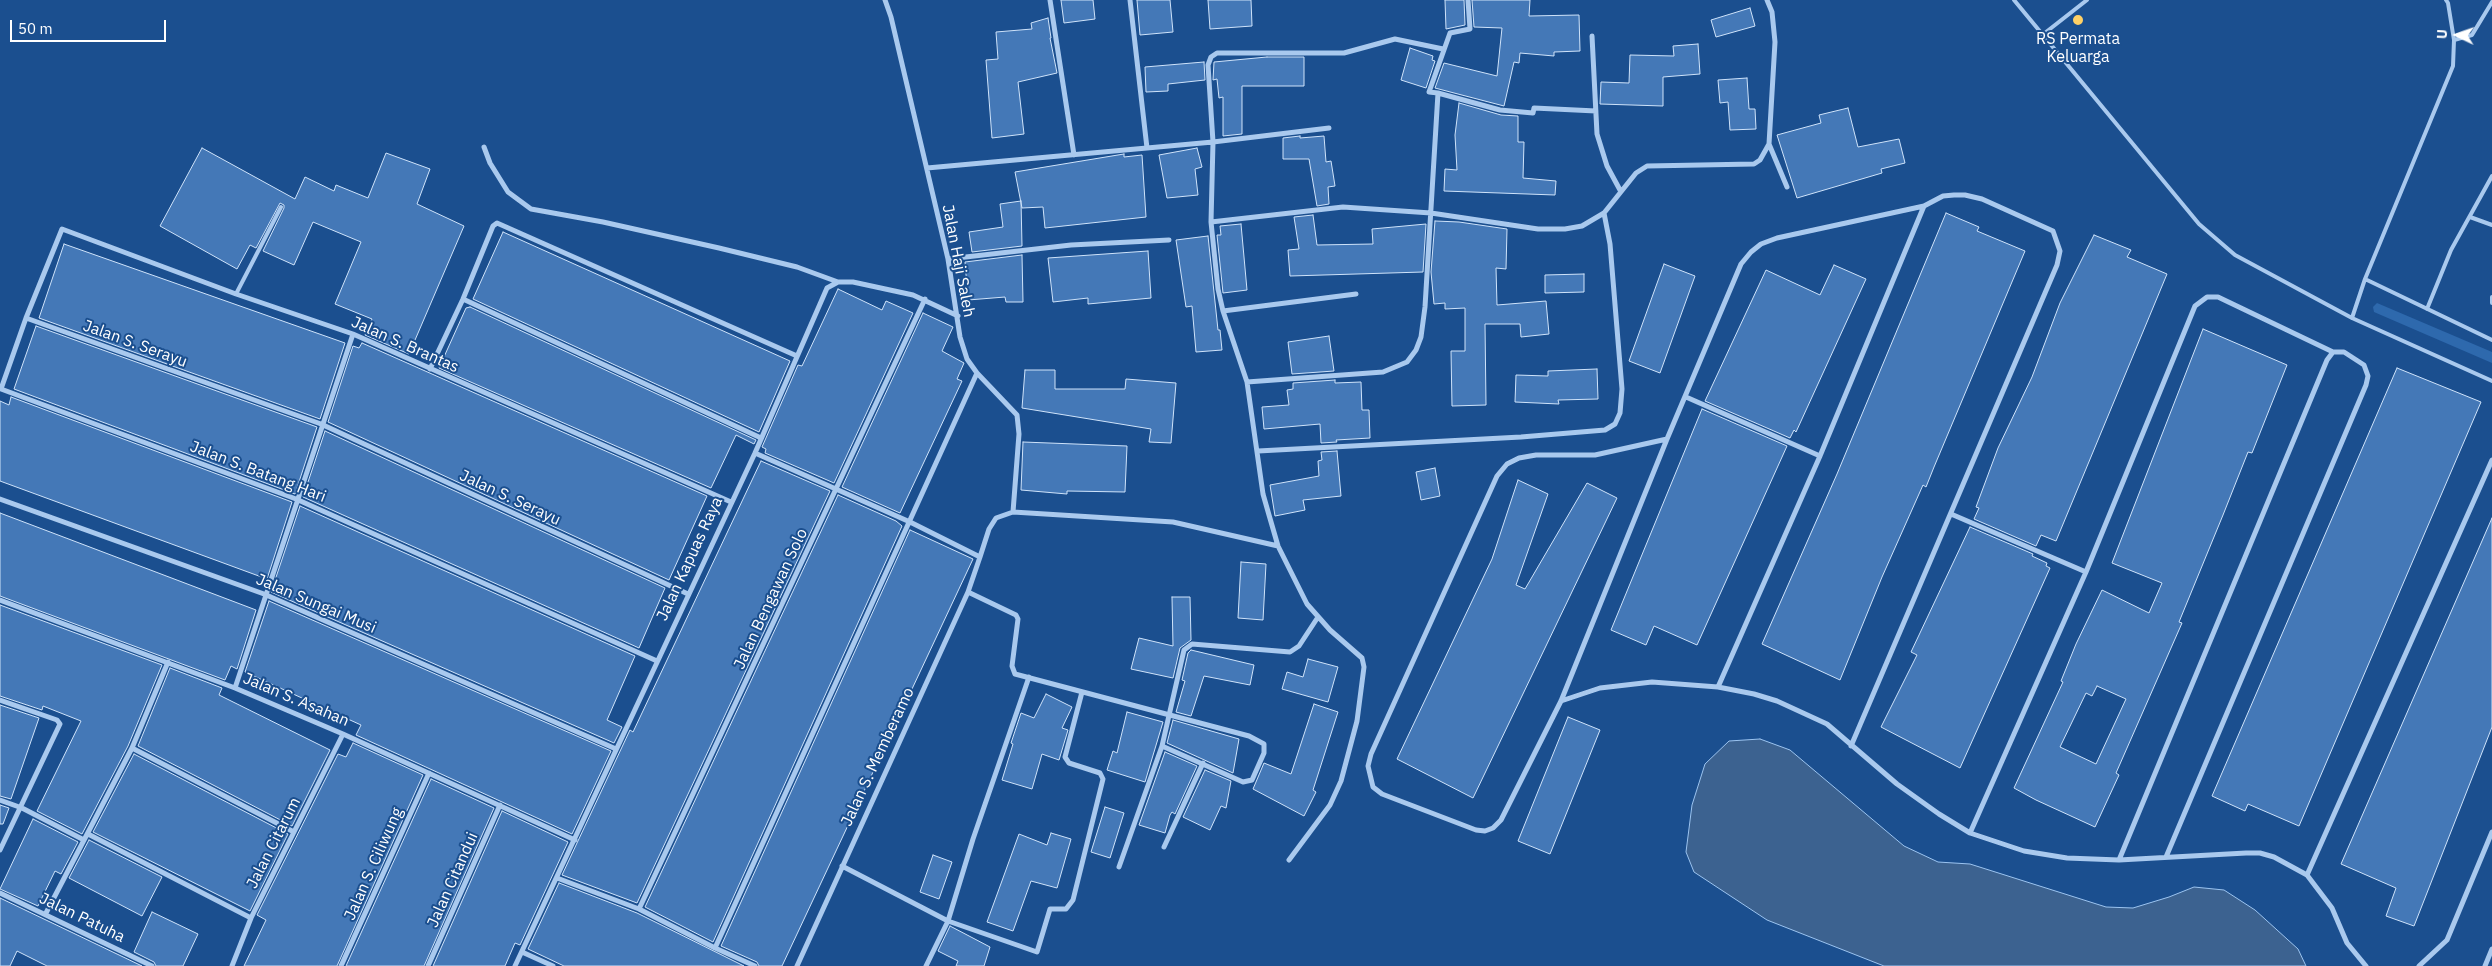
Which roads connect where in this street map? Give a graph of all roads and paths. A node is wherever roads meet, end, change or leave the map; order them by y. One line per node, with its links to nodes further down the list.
1 (885, 0): 24 (street, Jalan Haji Saleh)
2 (1050, 0): 23 (street)
3 (1130, 0): 22 (street)
4 (1468, 0): 15 (street)
5 (1767, 0): 20 (street)
6 (2014, 0): 13 (lane)
7 (2076, 0): 11 (lane)
8 (2087, 0): 11 (lane)
9 (2446, 0): 14 (lane)
10 (2492, 2): 14 (lane)
11 (2080, 6): 13 (lane)
12 (1592, 36): 17 (street)
13 (2041, 36): 50 (lane)
14 (2454, 40): 38 (lane)
15 (1443, 49): 16 (street); 19 (street)
16 (1438, 93): 17 (street); 31 (street)
17 (1596, 111): 27 (street)
18 (1329, 128): 19 (street)
19 (1213, 142): 22 (street); 33 (street)
20 (1769, 144): 26 (street); 27 (street)
21 (484, 147): 39 (street)
22 (1147, 148): 23 (street)
23 (1074, 155): 24 (street)
24 (927, 168): 37 (street, Jalan Haji Saleh)
25 (2492, 176): 32 (lane)
26 (1787, 187)
27 (1620, 190): 30 (street)
28 (1924, 206): 60 (street); 66 (street); 73 (street)
29 (281, 207): 40 (lane)
30 (1604, 212): 31 (street); 64 (street)
31 (1431, 213): 33 (street); 57 (street)
32 (2470, 217): 34 (lane); 46 (lane)
33 (1211, 222): 47 (street)
34 (2492, 225)
35 (62, 229): 40 (street, Jalan S. Brantas); 49 (street, Jalan S. Batang Hari)
36 (1169, 240): 37 (street)
37 (948, 259): 48 (street, Jalan Haji Saleh)
38 (2365, 279): 46 (lane); 50 (lane)
39 (838, 282): 44 (street); 54 (street, Jalan Kapuas Raya)
40 (236, 294): 51 (street, Jalan S. Brantas)
41 (1356, 294): 47 (street)
42 (2492, 296): 45 (lane)
43 (463, 299): 54 (street); 55 (street); 62 (street)
44 (925, 299): 48 (street); 68 (street, Jalan Bengawan Solo)
45 (2492, 303)
46 (2427, 309): 52 (lane)
47 (1223, 311): 57 (street)
48 (958, 316): 56 (street, Jalan Haji Saleh)
49 (26, 318): 59 (street, Jalan S. Batang Hari); 61 (street, Jalan S. Serayu)
50 (2352, 318): 58 (lane)
51 (353, 334): 55 (street, Jalan S. Brantas); 61 (street)
52 (2492, 340)
53 (2333, 352): 77 (street); 110 (street); 112 (street)
54 (797, 356): 62 (street, Jalan Kapuas Raya)
55 (430, 369): 71 (street, Jalan S. Brantas)
56 (978, 373): 72 (street, Jalan Haji Saleh); 74 (street)
57 (1247, 382): 64 (street)
58 (2492, 382)
59 (0, 389): 70 (street, Jalan S. Batang Hari)
60 (1686, 396): 63 (street); 66 (street)
61 (321, 424): 70 (street); 80 (street, Jalan S. Serayu)
62 (761, 438): 65 (street, Jalan Kapuas Raya)
63 (1667, 439): 90 (street); 90 (street)
64 (1258, 451): 75 (street)
65 (755, 453): 68 (street); 71 (street, Jalan Kapuas Raya)
66 (1820, 456): 86 (street)
67 (2492, 460): 115 (street)
68 (837, 488): 74 (street); 118 (street, Jalan Bengawan Solo)
69 (0, 499): 79 (street, Jalan Sungai Musi)
70 (296, 499): 79 (street); 83 (street, Jalan S. Batang Hari)
71 (731, 502): 80 (street, Jalan Kapuas Raya)
72 (1013, 512): 75 (street); 76 (street, Jalan S. Memberamo)
73 (1951, 514): 77 (street); 94 (street)
74 (910, 522): 76 (street); 122 (street)
75 (1278, 546): 82 (street)
76 (980, 557): 78 (street, Jalan S. Memberamo)
77 (2086, 572): 104 (street)
78 (968, 592): 85 (street); 113 (street, Jalan S. Memberamo)
79 (264, 594): 87 (street); 96 (street, Jalan Sungai Musi)
80 (688, 594): 83 (street, Jalan Kapuas Raya)
81 (0, 600): 84 (street, Jalan S. Asahan)
82 (1318, 617): 91 (street); 111 (street)
83 (657, 661): 96 (street, Jalan Kapuas Raya)
84 (168, 662): 87 (street, Jalan S. Asahan); 95 (street)
85 (1028, 677): 88 (street); 121 (street)
86 (1718, 687): 90 (street); 94 (street)
87 (235, 688): 92 (street, Jalan S. Asahan)
88 (1082, 692): 91 (street); 121 (street)
89 (0, 700): 101 (street)
90 (1561, 701)
91 (1168, 713): 93 (street); 97 (street)
92 (343, 734): 98 (street, Jalan S. Asahan); 102 (street, Jalan Citarum)
93 (1162, 746): 97 (street); 114 (street)
94 (1851, 746): 104 (street)
95 (132, 748): 102 (street); 105 (street)
96 (616, 749): 107 (street, Jalan Kapuas Raya)
97 (1203, 763): 108 (street)
98 (429, 773): 100 (street, Jalan S. Asahan); 127 (street, Jalan S. Ciliwung)
99 (0, 800): 101 (street)
100 (500, 805): 107 (street, Jalan S. Asahan); 128 (street, Jalan Citandui)
101 (22, 808): 106 (street); 109 (street)
102 (294, 832): 120 (street, Jalan Citarum)
103 (2492, 832): 135 (street)
104 (1970, 833): 112 (street)
105 (88, 834): 106 (street); 120 (street)
106 (84, 840): 119 (street)
107 (575, 840): 116 (street, Jalan Kapuas Raya)
108 (1164, 847)
109 (0, 850)
110 (2166, 857): 112 (street); 115 (street)
111 (1288, 860)
112 (2119, 860)
113 (842, 866): 121 (street); 132 (street, Jalan S. Memberamo)
114 (1119, 867)
115 (2307, 876): 134 (street)
116 (557, 878): 118 (street); 124 (street, Jalan Kapuas Raya)
117 (0, 893): 119 (street, Jalan Patuha)
118 (639, 909): 122 (street)
119 (46, 913): 125 (street, Jalan Patuha)
120 (251, 918): 126 (street, Jalan Citarum)
121 (948, 921): 133 (street)
122 (715, 948): 131 (street)
123 (2492, 949): 136 (street)
124 (522, 952): 129 (street, Jalan Kapuas Raya); 130 (street)
125 (152, 966)
126 (232, 966)
127 (341, 966)
128 (428, 966)
129 (515, 966)
130 (553, 966)
131 (755, 966)
132 (796, 966)
133 (926, 966)
134 (2366, 966)
135 (2419, 966)
136 (2485, 966)

